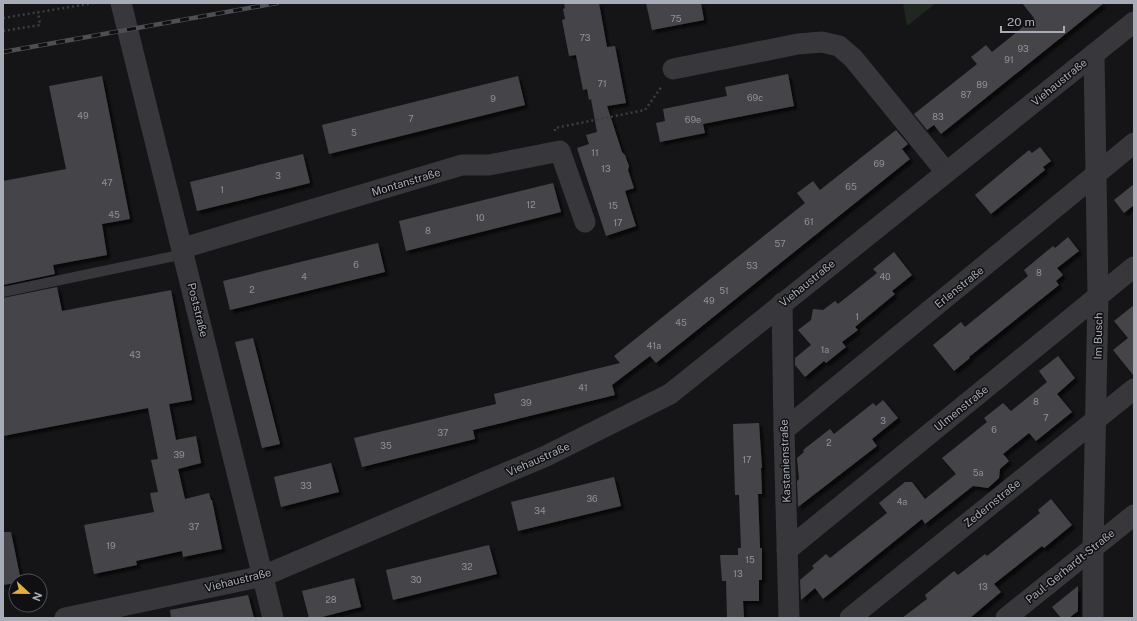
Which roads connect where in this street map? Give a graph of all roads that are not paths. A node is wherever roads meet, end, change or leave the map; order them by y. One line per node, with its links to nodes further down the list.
1 (121, 3): 9 (street, Poststraße)
2 (1134, 22): 3 (street, Viehaustraße)
3 (1094, 54): 6 (street, Viehaustraße); 7 (street, Im Busch)
4 (673, 69): 6 (street)
5 (1134, 143): 7 (street, Erlenstraße)
6 (946, 172): 13 (street, Viehaustraße)
7 (1096, 174): 12 (street, Im Busch); 16 (street, Erlenstraße)
8 (585, 222): 9 (street, Montanstraße)
9 (183, 251): 11 (lane); 20 (street, Poststraße)
10 (1134, 267): 12 (street, Ulmenstraße)
11 (3, 292)
12 (1098, 295): 15 (street, Im Busch); 19 (street, Ulmenstraße)
13 (782, 303): 16 (street, Kastanienstraße); 20 (street, Viehaustraße)
14 (1134, 389): 15 (street, Zedernstraße)
15 (1096, 419): 18 (street, Im Busch); 24 (street, Zedernstraße)
16 (784, 430): 19 (street, Kastanienstraße)
17 (1134, 514): 18 (street, Paul-Gerhardt-Straße)
18 (1093, 548): 25 (street, Paul-Gerhardt-Straße); 26 (street, Im Busch)
19 (787, 550): 23 (street, Kastanienstraße)
20 (262, 576): 21 (street, Viehaustraße); 22 (street, Poststraße)
21 (65, 618)
22 (273, 618)
23 (789, 618)
24 (850, 618)
25 (1006, 618)
26 (1094, 618)

